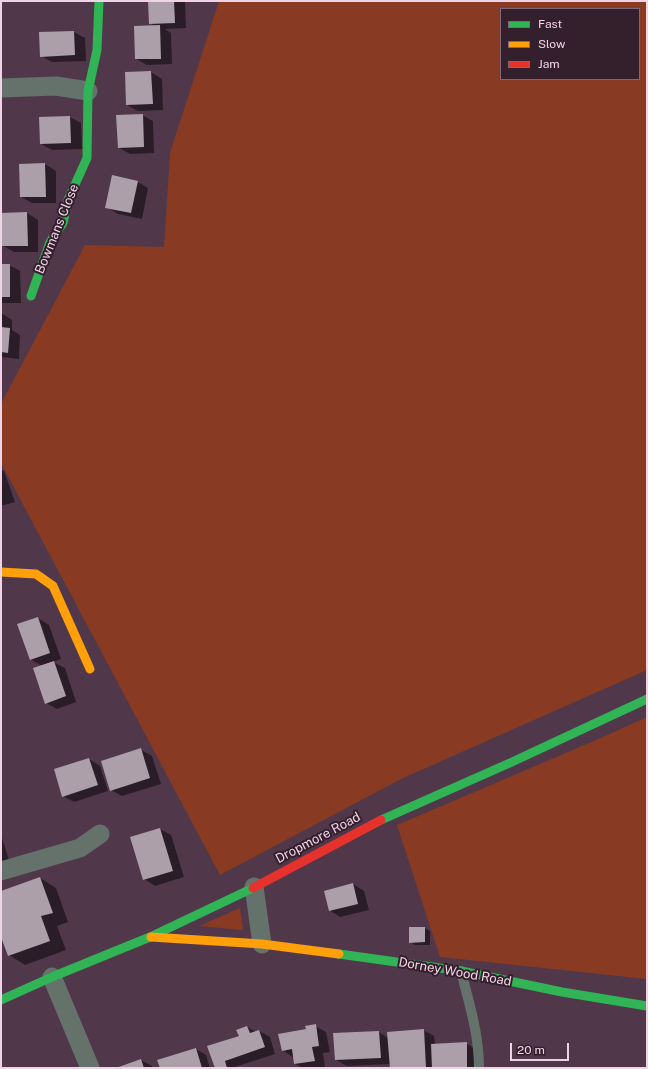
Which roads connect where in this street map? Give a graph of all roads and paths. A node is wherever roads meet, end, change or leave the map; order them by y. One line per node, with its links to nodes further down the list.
1 (99, 1): 3 (street, Bowmans Close)
2 (1, 88): 3 (street)
3 (88, 91): 4 (street, Bowmans Close)
4 (31, 296)
5 (1, 572): 6 (street)
6 (90, 669)
7 (647, 699): 10 (street, Dropmore Road)
8 (100, 834): 9 (street)
9 (1, 871)
10 (254, 887): 11 (street, Dropmore Road); 12 (street)
11 (150, 937): 12 (street, Dorney Wood Road); 14 (street, Dropmore Road)
12 (262, 944): 13 (street, Dorney Wood Road)
13 (461, 971): 16 (street, Dorney Wood Road); 18 (lane)
14 (52, 977): 15 (street, Dropmore Road); 17 (street)
15 (1, 1000)
16 (647, 1006)
17 (90, 1068)
18 (479, 1068)

